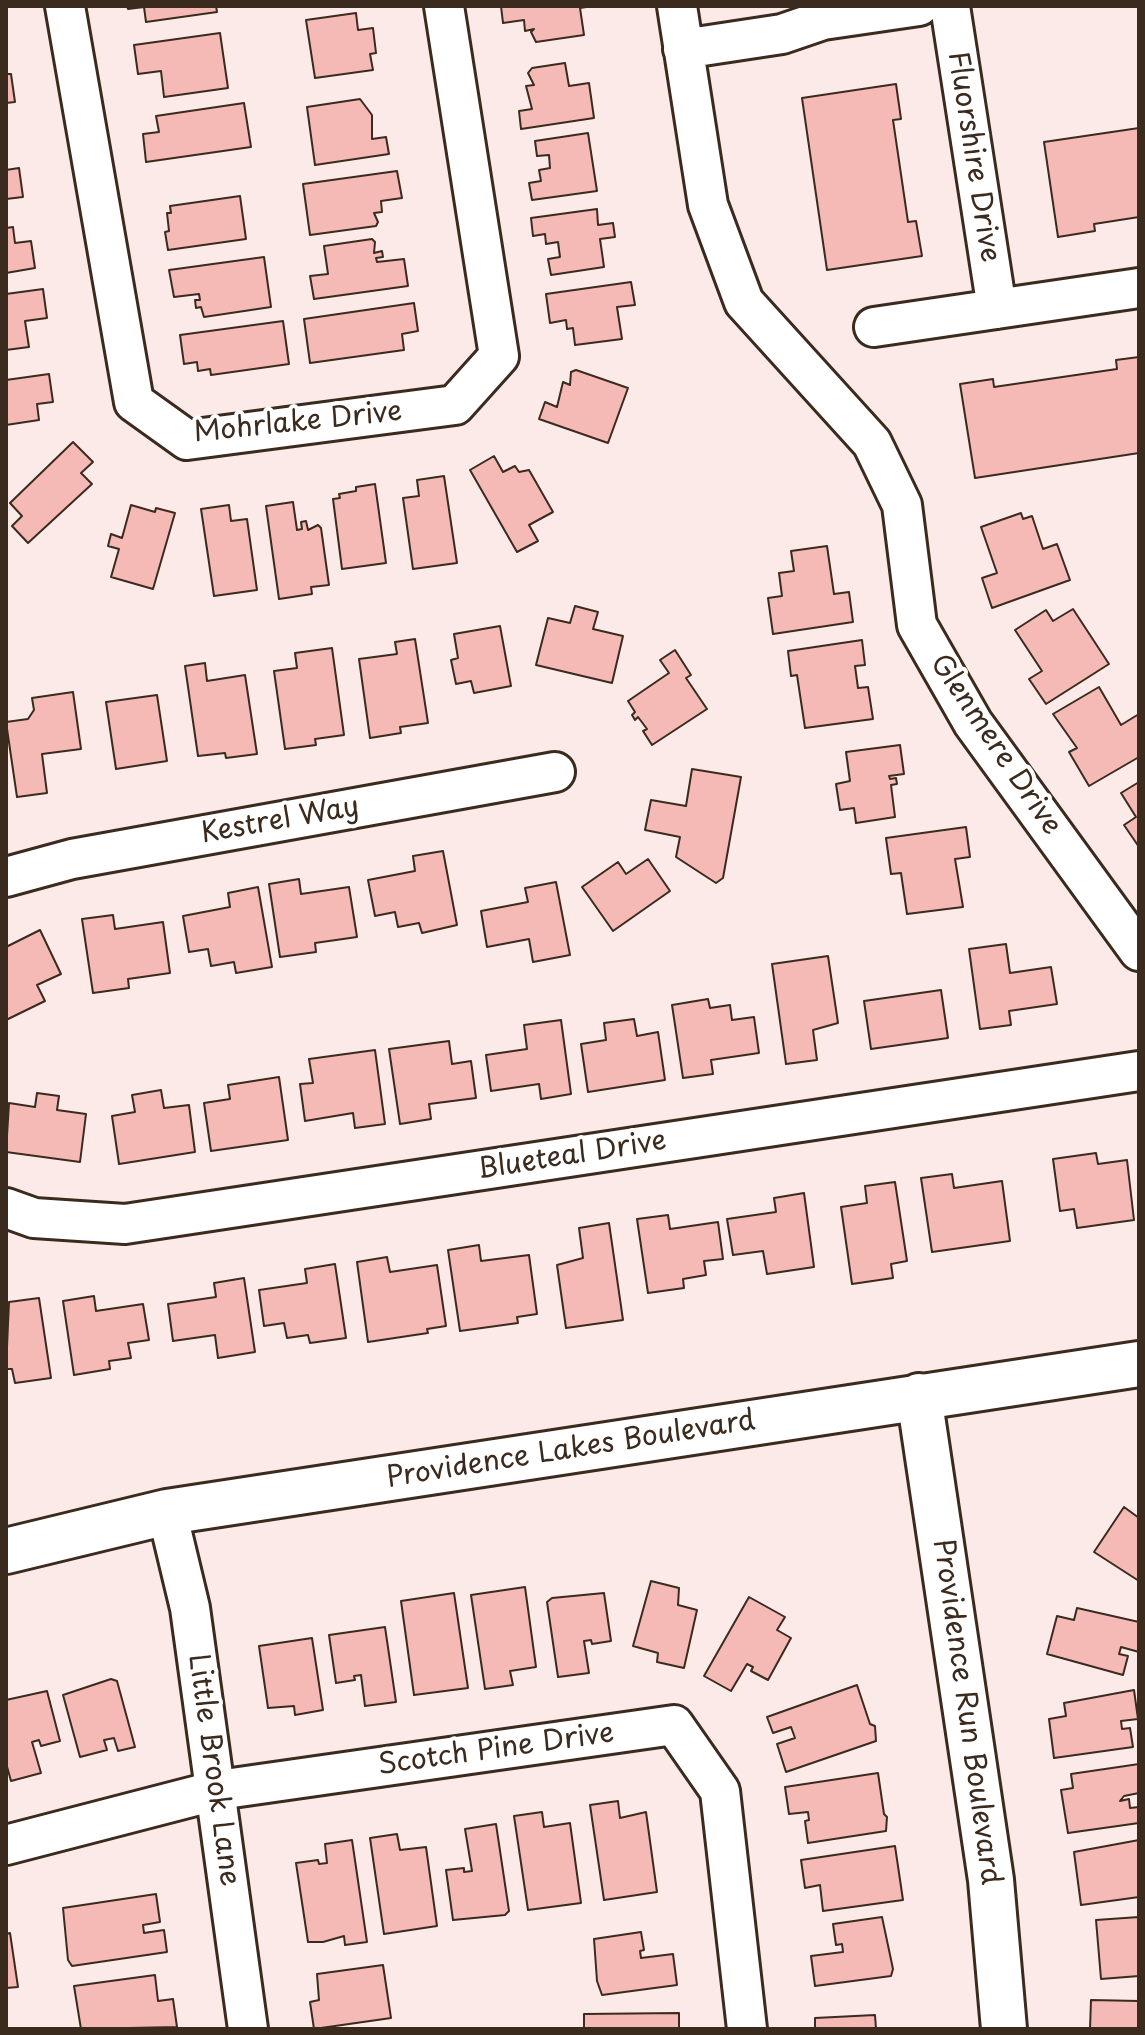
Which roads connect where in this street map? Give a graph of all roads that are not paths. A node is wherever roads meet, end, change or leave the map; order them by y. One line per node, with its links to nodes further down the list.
1 (65, 6): 2 (street, Mohrlake Drive)
2 (444, 6)
3 (677, 6): 7 (street, Glenmere Drive)
4 (919, 6): 6 (street)
5 (950, 6): 9 (street, Fluorshire Drive)
6 (800, 17): 7 (street)
7 (683, 49): 13 (street, Glenmere Drive)
8 (1139, 288): 9 (street)
9 (997, 309): 10 (street)
10 (874, 327)
11 (555, 772): 12 (street, Kestrel Way)
12 (6, 877)
13 (1139, 951)
14 (1139, 1071): 15 (street, Blueteal Drive)
15 (6, 1208)
16 (1139, 1364): 17 (street, Providence Lakes Boulevard)
17 (919, 1396): 18 (street, Providence Lakes Boulevard); 24 (street, Providence Run Boulevard)
18 (167, 1512): 19 (street, Providence Lakes Boulevard); 20 (street, Little Brook Lane)
19 (6, 1551)
20 (218, 1790): 21 (street, Scotch Pine Drive); 22 (street, Little Brook Lane); 23 (street, Scotch Pine Drive)
21 (6, 1845)
22 (248, 2029)
23 (747, 2029)
24 (1004, 2029)

